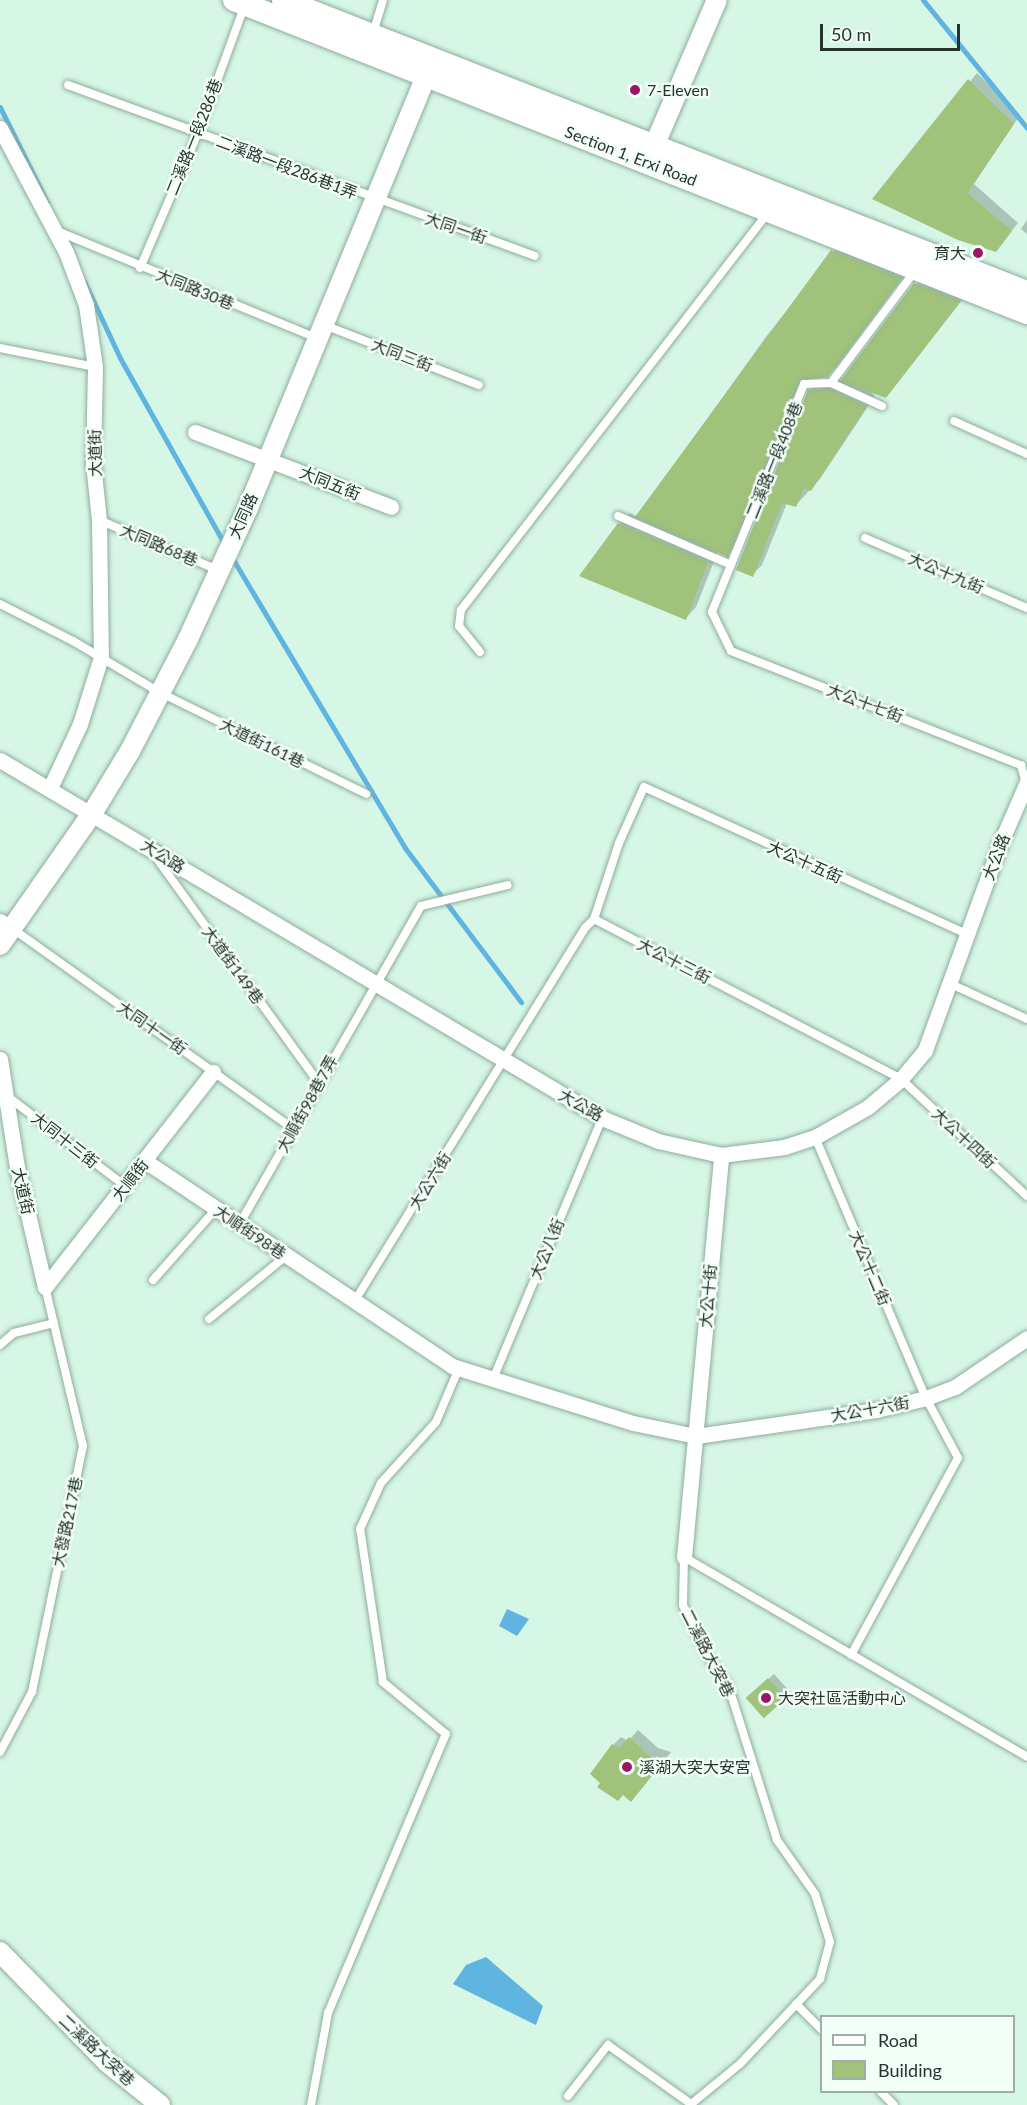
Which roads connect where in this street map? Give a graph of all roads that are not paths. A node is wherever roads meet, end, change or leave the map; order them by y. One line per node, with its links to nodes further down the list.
1 (283, 0): 5 (main road, Section 1, Erxi Road)
2 (383, 0): 5 (lane)
3 (717, 0): 10 (street)
4 (239, 2): 5 (main road, Section 1, Erxi Road); 9 (lane, 二溪路一段286巷)
5 (370, 44): 6 (main road, Section 1, Erxi Road)
6 (429, 69): 10 (main road, Section 1, Erxi Road); 11 (street, 大同路)
7 (68, 85): 9 (lane, 二溪路一段286巷1弄)
8 (0, 128): 13 (street, 大道街)
9 (198, 133): 11 (lane, 二溪路一段286巷1弄); 16 (lane, 二溪路一段286巷)
10 (651, 154): 12 (main road, Section 1, Erxi Road); 15 (main road, Section 1, Erxi Road)
11 (377, 201): 14 (lane, 大同一街); 19 (street, 大同路)
12 (769, 210): 15 (main road, Section 1, Erxi Road); 38 (lane)
13 (55, 230): 16 (lane, 大同路30巷); 21 (street, 大道街)
14 (535, 256)
15 (921, 259): 17 (main road, Section 1, Erxi Road); 18 (main road, Section 1, Erxi Road); 22 (lane)
16 (140, 268): 19 (lane, 大同路30巷)
17 (1027, 292)
18 (1027, 313)
19 (322, 332): 23 (lane, 大同三街); 28 (street, 大同路)
20 (0, 348): 21 (lane)
21 (95, 368): 31 (street, 大道街)
22 (831, 383): 24 (lane); 34 (lane, 二溪路一段408巷)
23 (479, 386)
24 (882, 406)
25 (954, 421): 27 (lane)
26 (195, 432): 28 (street, 大同五街)
27 (1027, 454)
28 (268, 458): 29 (street, 大同五街); 33 (street, 大同路)
29 (391, 507)
30 (618, 516): 34 (lane)
31 (99, 520): 33 (lane, 大同路68巷); 39 (street, 大道街)
32 (865, 538): 36 (lane, 大公十九街)
33 (221, 565): 40 (street, 大同路)
34 (731, 565): 37 (lane, 二溪路一段408巷)
35 (0, 604): 39 (lane, 大道街161巷)
36 (1027, 608)
37 (712, 612): 42 (lane, 大公十七街)
38 (480, 652)
39 (101, 657): 40 (lane, 大道街161巷); 43 (street, 大道街)
40 (159, 692): 44 (lane, 大道街161巷); 45 (street, 大同路)
41 (0, 760): 43 (street, 大公路)
42 (1027, 783): 50 (street, 大公路)
43 (50, 788): 45 (street, 大公路)
44 (366, 794)
45 (93, 812): 46 (street, 大公路); 49 (street, 大同路)
46 (147, 846): 52 (street, 大公路); 59 (lane, 大道街149巷)
47 (508, 885): 52 (lane, 大順街98巷7弄)
48 (594, 919): 50 (lane, 大公十五街); 56 (lane); 58 (lane, 大公十三街)
49 (5, 924): 51 (street, 大同路); 57 (lane, 大同十一街)
50 (967, 934): 53 (street, 大公路)
51 (0, 945)
52 (375, 982): 56 (street, 大公路); 59 (lane, 大順街98巷7弄)
53 (951, 984): 54 (lane); 58 (street, 大公路)
54 (1027, 1019)
55 (0, 1059): 60 (street, 大道街)
56 (506, 1060): 61 (street, 大公路); 73 (lane, 大公六街)
57 (213, 1072): 62 (lane, 大同十一街); 65 (street, 大順街)
58 (902, 1079): 63 (street, 大公路); 67 (lane, 大公十四街)
59 (319, 1083): 62 (lane, 大順街98巷7弄)
60 (5, 1094): 66 (lane, 大同十三街); 72 (street, 大道街)
61 (602, 1118): 64 (street, 大公路); 79 (lane, 大公八街)
62 (293, 1129): 69 (lane, 大順街98巷7弄)
63 (815, 1137): 64 (street, 大公路); 80 (lane, 大公十二街)
64 (721, 1155): 81 (street, 大公十街)
65 (145, 1161): 66 (street, 大順街); 68 (street, 大順街98巷)
66 (125, 1186): 72 (street, 大順街)
67 (1027, 1196)
68 (216, 1209): 69 (street, 大順街98巷); 71 (lane)
69 (239, 1225): 70 (street, 大順街98巷)
70 (286, 1256): 73 (street, 大順街98巷); 74 (lane)
71 (153, 1281)
72 (45, 1287): 75 (lane, 大發路217巷)
73 (354, 1302): 78 (street)
74 (209, 1319)
75 (54, 1323): 77 (lane); 84 (lane, 大發路217巷)
76 (1027, 1338): 80 (street, 大公十六街)
77 (0, 1346)
78 (459, 1368): 79 (street); 93 (lane)
79 (492, 1381): 81 (street)
80 (926, 1398): 81 (street, 大公十六街); 83 (lane, 大公十二街)
81 (696, 1436): 82 (street, 大公十街)
82 (684, 1557): 83 (lane); 87 (lane, 二溪路大突巷)
83 (851, 1655): 85 (lane)
84 (0, 1752)
85 (1027, 1757)
86 (0, 1952): 92 (street, 二溪路大突巷)
87 (796, 2004): 88 (lane); 91 (lane, 二溪路大突巷)
88 (820, 2028)
89 (883, 2093): 94 (lane)
90 (568, 2096): 91 (lane)
91 (691, 2104)
92 (160, 2105)
93 (311, 2105)
94 (894, 2105)

